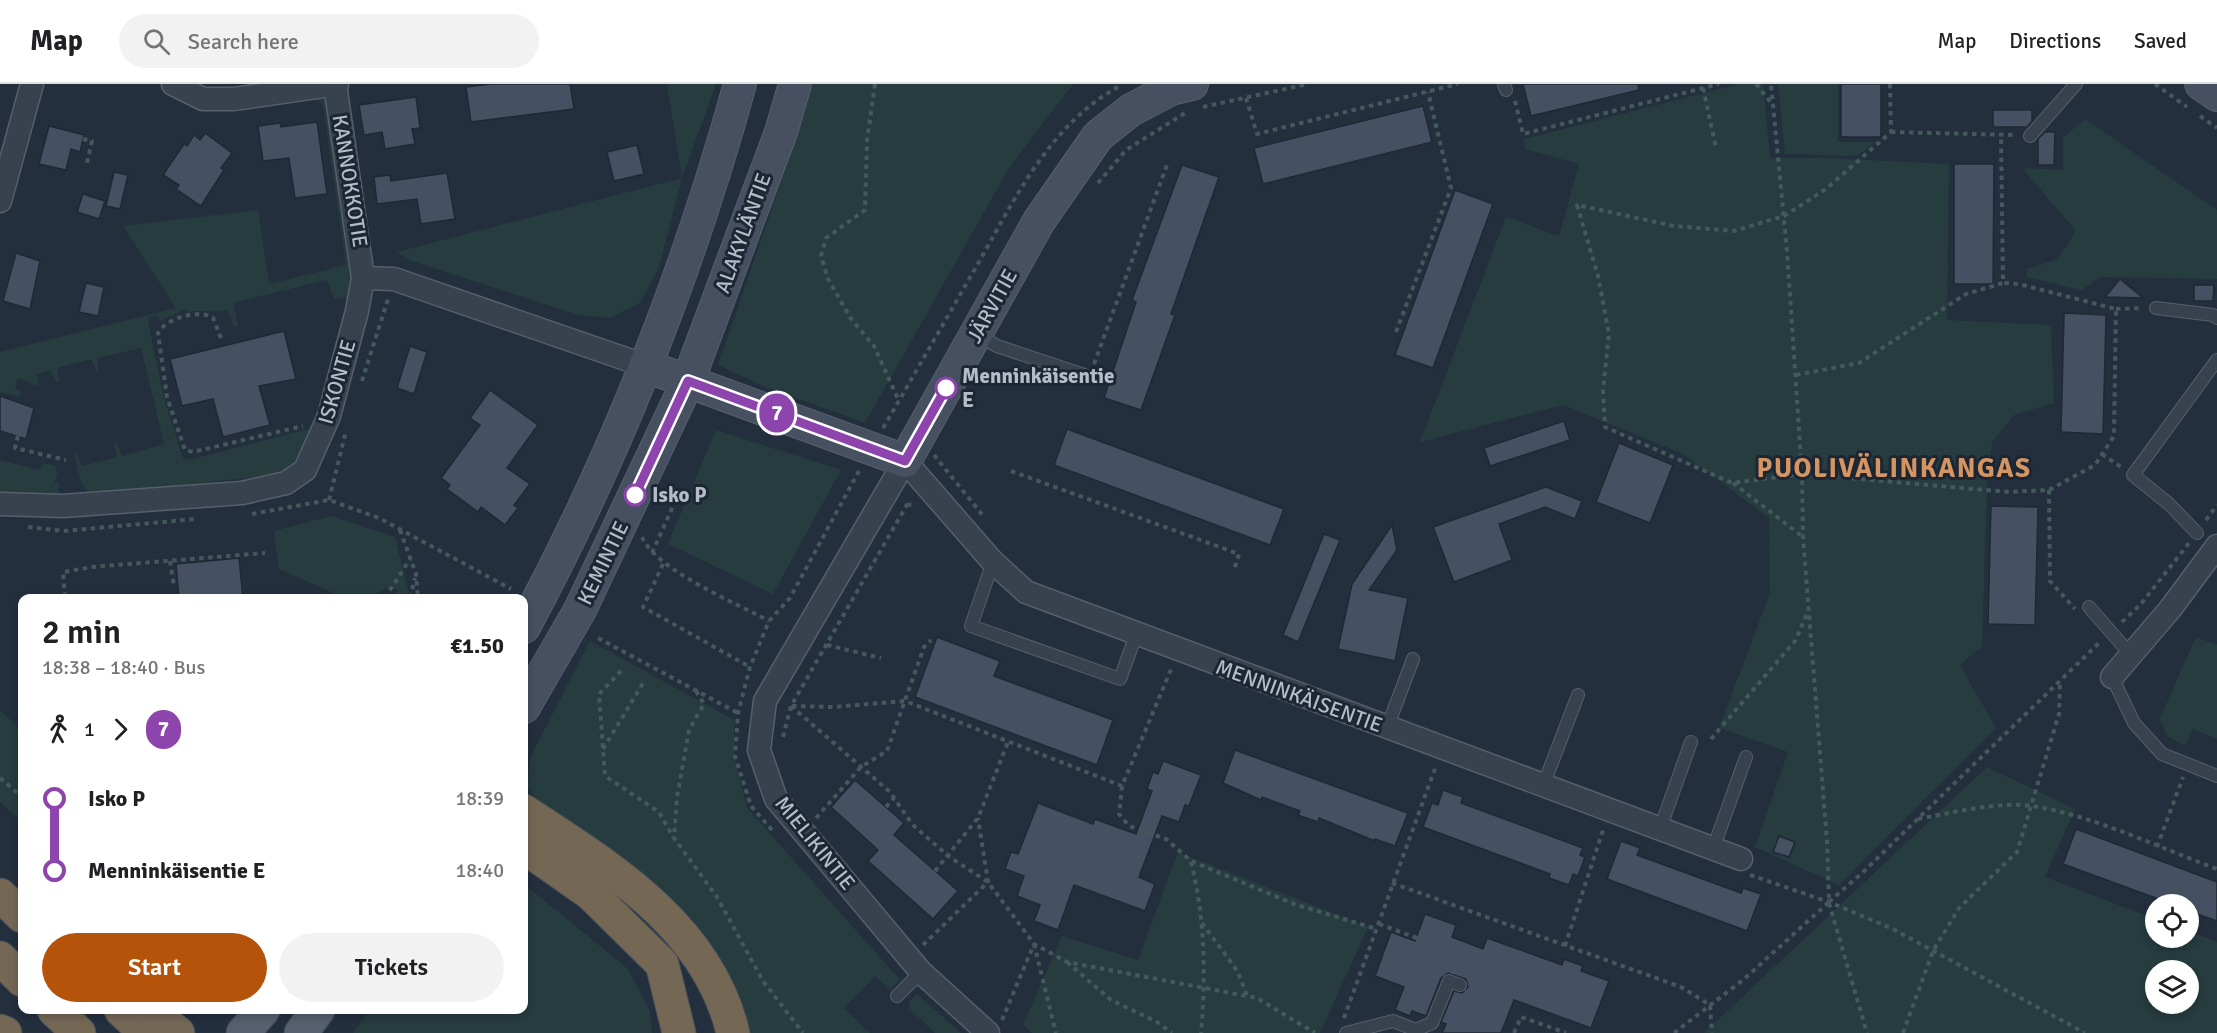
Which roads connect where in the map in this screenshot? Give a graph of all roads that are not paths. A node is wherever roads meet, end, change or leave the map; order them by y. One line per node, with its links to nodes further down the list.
1 (32, 84): 11 (street)
2 (173, 84): 3 (street)
3 (336, 84): 12 (street, KANNOKKOTIE)
4 (740, 84): 17 (main road)
5 (795, 84): 19 (main road, ALAKYLÄNTIE)
6 (1192, 84): 15 (main road, JÄRVITIE)
7 (2076, 84): 10 (lane)
8 (2200, 84): 9 (main road)
9 (2217, 95)
10 (2030, 136)
11 (0, 201)
12 (363, 278): 17 (street); 21 (street, ISKONTIE)
13 (2156, 308): 14 (lane)
14 (2217, 318)
15 (975, 335): 18 (lane); 20 (main road, JÄRVITIE)
16 (2217, 360): 22 (lane)
17 (646, 366): 19 (main road); 26 (main road, KEMINTIE)
18 (1090, 377)
19 (688, 381): 20 (main road); 32 (main road, KEMINTIE)
20 (920, 458): 24 (street, MENNINKÄISENTIE); 48 (street, MIELIKINTIE)
21 (0, 504)
22 (2197, 533)
23 (2217, 546): 28 (street)
24 (993, 562): 27 (street, MENNINKÄISENTIE); 27 (lane)
25 (2084, 610): 28 (lane)
26 (528, 618)
27 (1136, 635): 33 (street, MENNINKÄISENTIE)
28 (2132, 656): 30 (street)
29 (1413, 659): 33 (lane)
30 (2112, 677): 36 (lane)
31 (1578, 695): 37 (lane)
32 (528, 700)
33 (1387, 728): 37 (street, MENNINKÄISENTIE)
34 (1691, 741): 39 (lane)
35 (1746, 757): 40 (lane)
36 (2217, 776)
37 (1543, 786): 39 (street, MENNINKÄISENTIE)
38 (528, 814): 66 (highway)
39 (1660, 829): 40 (street, MENNINKÄISENTIE)
40 (1713, 849): 42 (street, MENNINKÄISENTIE)
41 (528, 850): 65 (highway)
42 (1741, 859)
43 (0, 889): 45 (highway)
44 (0, 895): 46 (highway)
45 (18, 905)
46 (18, 912)
47 (0, 958): 49 (highway)
48 (921, 972): 51 (lane); 56 (street, MIELIKINTIE)
49 (18, 976)
50 (1460, 985): 59 (lane)
51 (897, 996)
52 (58, 1014): 61 (highway)
53 (125, 1014): 62 (highway)
54 (154, 1014): 63 (highway)
55 (315, 1014): 64 (main road)
56 (994, 1028)
57 (1348, 1030): 59 (lane)
58 (0, 1031): 60 (highway)
59 (1416, 1032)
60 (5, 1033)
61 (79, 1033)
62 (146, 1033)
63 (178, 1033)
64 (301, 1033)
65 (679, 1033)
66 (733, 1033)

